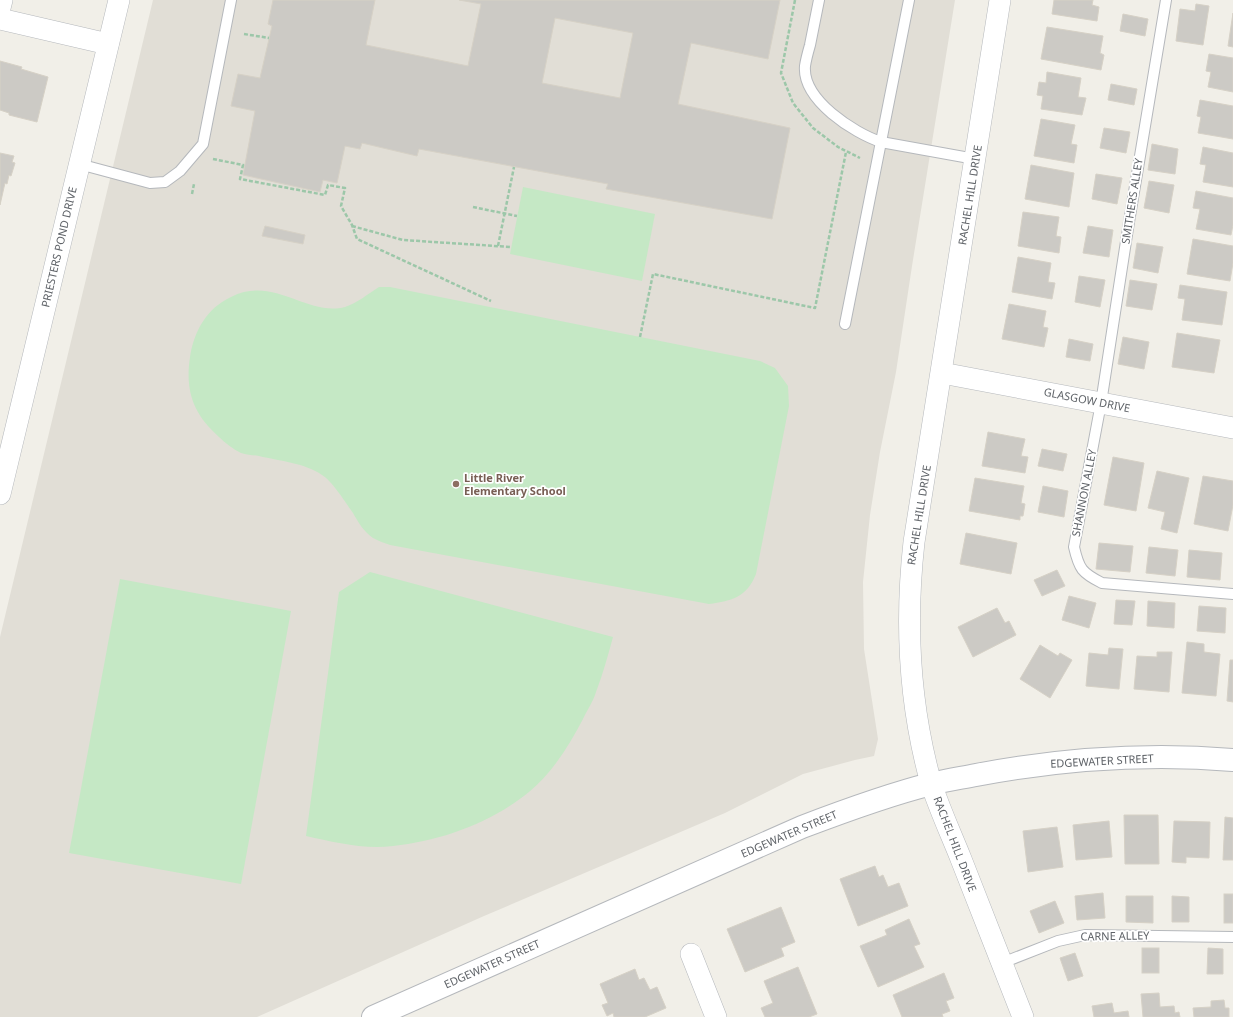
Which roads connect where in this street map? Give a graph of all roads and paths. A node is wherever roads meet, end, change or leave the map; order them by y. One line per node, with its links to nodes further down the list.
1 (2, 0): 8 (street)
2 (118, 0): 12 (street, PRIESTERS POND DRIVE)
3 (231, 0): 17 (lane)
4 (819, 0): 13 (lane)
5 (909, 0): 13 (lane)
6 (1000, 0): 16 (street, RACHEL HILL DRIVE)
7 (1166, 0): 31 (lane, SMITHERS ALLEY)
8 (0, 8)
9 (0, 19): 12 (street)
10 (244, 34): 11 (path)
11 (270, 38)
12 (108, 44): 17 (street, PRIESTERS POND DRIVE)
13 (881, 142): 16 (lane); 28 (lane)
14 (846, 152): 29 (path)
15 (207, 158): 24 (path)
16 (976, 159): 30 (street, RACHEL HILL DRIVE)
17 (79, 164): 33 (street, PRIESTERS POND DRIVE)
18 (514, 167): 22 (path)
19 (194, 182): 20 (path)
20 (192, 194)
21 (473, 207): 22 (path)
22 (505, 213): 23 (path); 25 (path)
23 (517, 216)
24 (352, 225): 25 (path); 27 (path)
25 (498, 246): 26 (path)
26 (511, 247)
27 (491, 300)
28 (844, 324)
29 (640, 337)
30 (942, 373): 31 (street, GLASGOW DRIVE); 36 (street, RACHEL HILL DRIVE)
31 (1101, 403): 32 (street, GLASGOW DRIVE); 34 (lane, SHANNON ALLEY)
32 (1233, 428)
33 (0, 494)
34 (1233, 594)
35 (1233, 760): 36 (street, EDGEWATER STREET)
36 (932, 784): 39 (street, RACHEL HILL DRIVE); 40 (street, EDGEWATER STREET)
37 (1233, 937): 39 (lane, CARNE ALLEY)
38 (691, 954): 42 (street)
39 (1002, 963): 43 (street, RACHEL HILL DRIVE)
40 (402, 1011): 41 (street, EDGEWATER STREET)
41 (373, 1017)
42 (716, 1017)
43 (1023, 1017)

